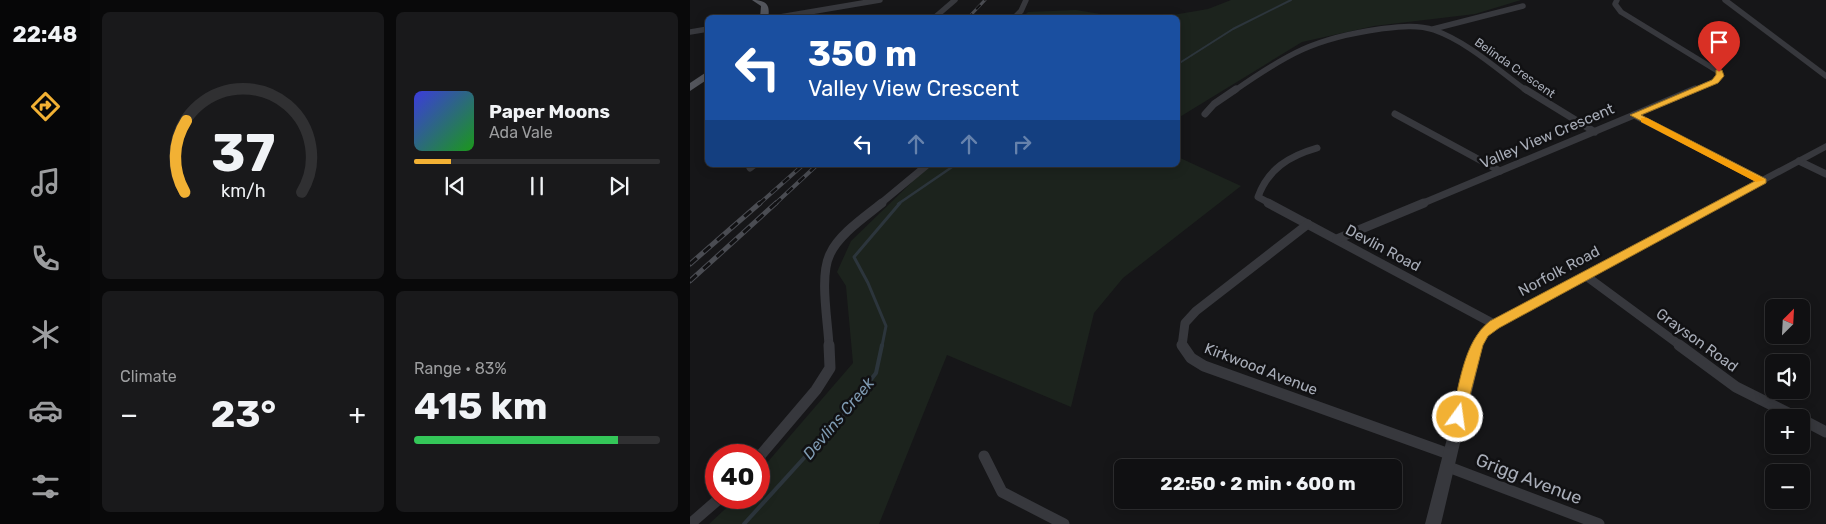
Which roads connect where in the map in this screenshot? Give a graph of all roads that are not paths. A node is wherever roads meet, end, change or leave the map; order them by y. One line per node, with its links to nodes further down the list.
1 (756, 0): 8 (main road)
2 (880, 0): 9 (street)
3 (955, 0): 10 (street)
4 (1026, 0): 11 (street)
5 (1617, 0): 20 (street)
6 (1724, 0): 16 (street)
7 (1523, 6): 12 (street)
8 (765, 15)
9 (792, 15)
10 (938, 15)
11 (1017, 15)
12 (1434, 29): 18 (street, Belinda Crescent); 21 (street, Belinda Crescent)
13 (705, 30): 14 (street)
14 (690, 32)
15 (705, 76): 17 (main road)
16 (1826, 76)
17 (690, 88)
18 (1205, 114)
19 (1395, 114): 26 (street)
20 (1634, 115): 21 (street, Valley View Crescent); 28 (street, Valley View Crescent)
21 (1595, 132): 26 (street, Valley View Crescent)
22 (1826, 146): 24 (street, Norfolk Road)
23 (1317, 148): 29 (street, Devlin Road)
24 (1799, 161): 27 (street); 28 (street, Norfolk Road)
25 (924, 167): 36 (street)
26 (1500, 170): 30 (street, Valley View Crescent)
27 (1826, 174)
28 (1763, 181): 31 (street, Norfolk Road)
29 (1308, 224): 30 (street, Devlin Road); 38 (street, Kirkwood Avenue)
30 (1337, 239): 32 (street, Devlin Road)
31 (1586, 276): 32 (street, Norfolk Road); 33 (street, Grayson Road)
32 (1494, 324): 38 (street, Norfolk Road)
33 (1780, 409)
34 (1810, 424): 35 (street)
35 (1826, 432)
36 (770, 444)
37 (984, 456): 41 (street)
38 (1448, 460): 42 (street, Norfolk Road); 43 (street, Grigg Avenue)
39 (707, 509): 40 (street)
40 (690, 524)
41 (1064, 524)
42 (1432, 524)
43 (1599, 524)

